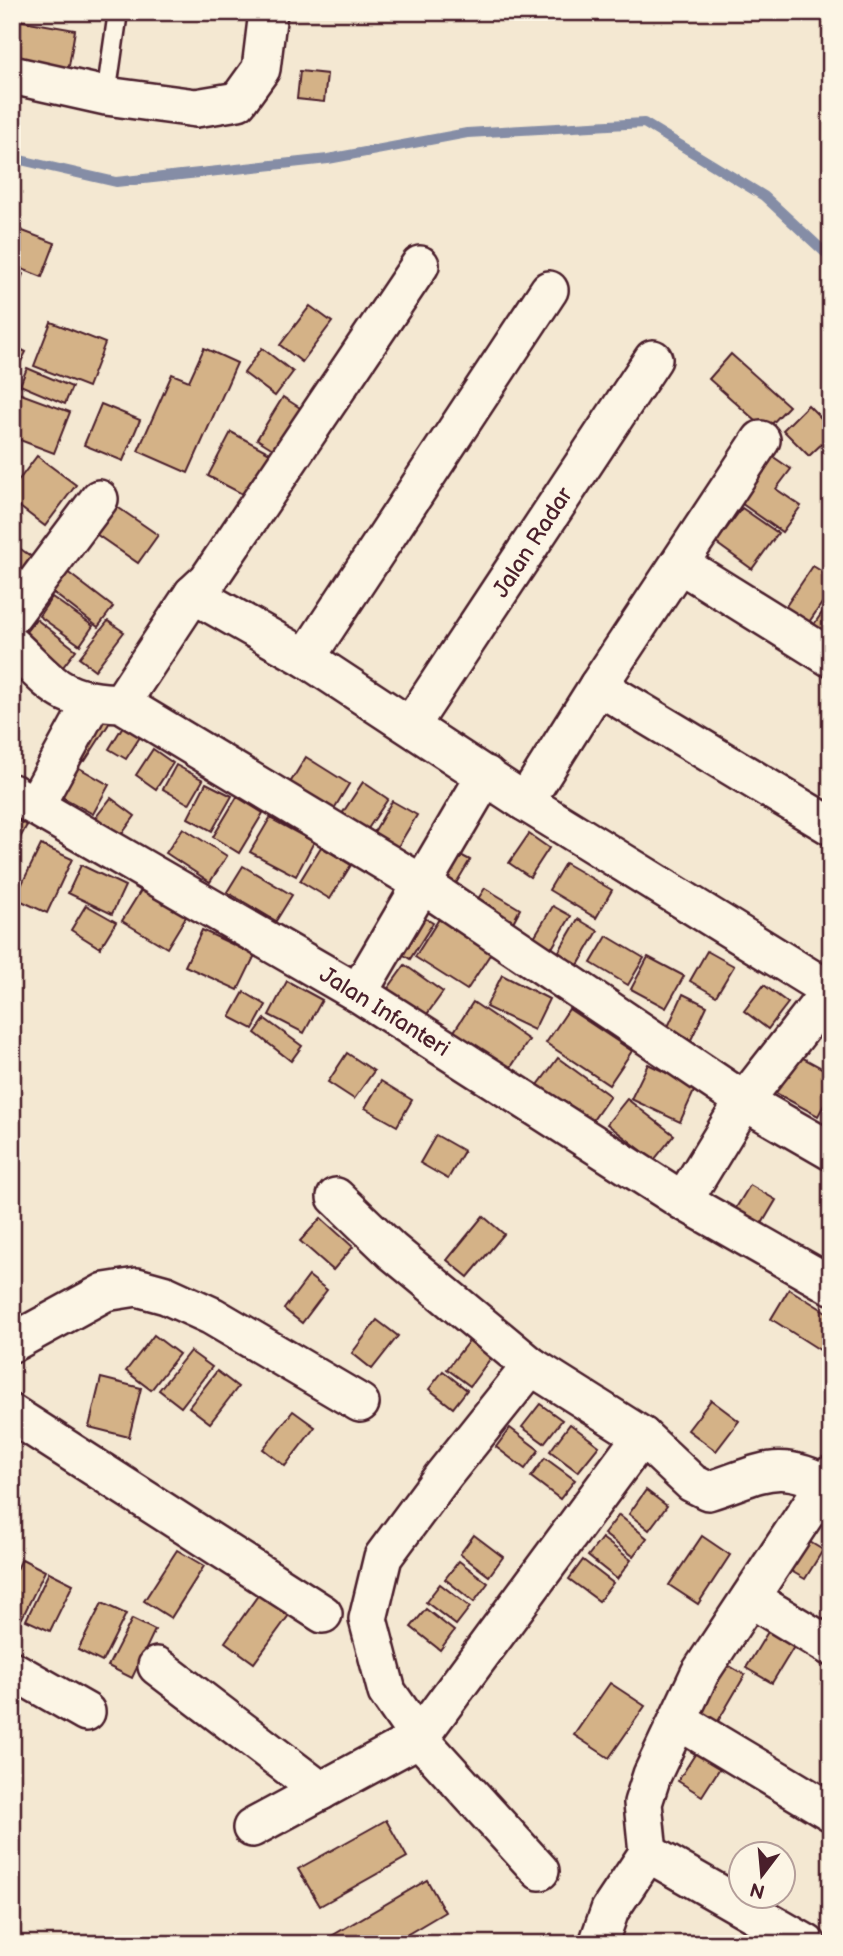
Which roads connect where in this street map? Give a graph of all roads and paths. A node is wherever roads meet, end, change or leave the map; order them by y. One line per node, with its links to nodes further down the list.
1 (118, 12): 4 (lane)
2 (268, 12): 4 (street)
3 (12, 75): 4 (street)
4 (106, 96)
5 (420, 265): 11 (street, Jalan Infanteri)
6 (549, 290): 15 (street)
7 (653, 359): 18 (street, Jalan Radar)
8 (761, 440): 10 (street)
9 (99, 499): 12 (street)
10 (680, 564): 14 (street); 16 (street)
11 (193, 594): 15 (street); 17 (street, Jalan Infanteri)
12 (12, 615)
13 (12, 646): 17 (street)
14 (831, 657)
15 (306, 658): 18 (street)
16 (598, 686): 21 (street); 22 (street)
17 (107, 702): 20 (street, Jalan Infanteri); 23 (street)
18 (411, 725): 19 (street)
19 (486, 775): 21 (street); 23 (street)
20 (24, 798): 25 (street, Jalan Infanteri)
21 (525, 802): 24 (street)
22 (831, 826)
23 (422, 884): 25 (street); 26 (street)
24 (830, 991): 26 (street)
25 (358, 993): 29 (street, Jalan Infanteri)
26 (744, 1101): 27 (street); 29 (street)
27 (831, 1151)
28 (335, 1197): 32 (street)
29 (683, 1201): 30 (street, Jalan Infanteri)
30 (831, 1285)
31 (12, 1343): 33 (street)
32 (531, 1366): 35 (street); 44 (street)
33 (360, 1403)
34 (12, 1414): 38 (street)
35 (642, 1436): 36 (street); 44 (street)
36 (829, 1482): 37 (street)
37 (750, 1598): 39 (street); 43 (street)
38 (323, 1614)
39 (831, 1647)
40 (157, 1667): 45 (street)
41 (12, 1670): 42 (street)
42 (86, 1712)
43 (679, 1721): 46 (street); 48 (street)
44 (419, 1738): 45 (street); 49 (street)
45 (321, 1791): 47 (street)
46 (831, 1812)
47 (252, 1828)
48 (648, 1853): 50 (street); 51 (street)
49 (540, 1871)
50 (598, 1944)
51 (807, 1944)

